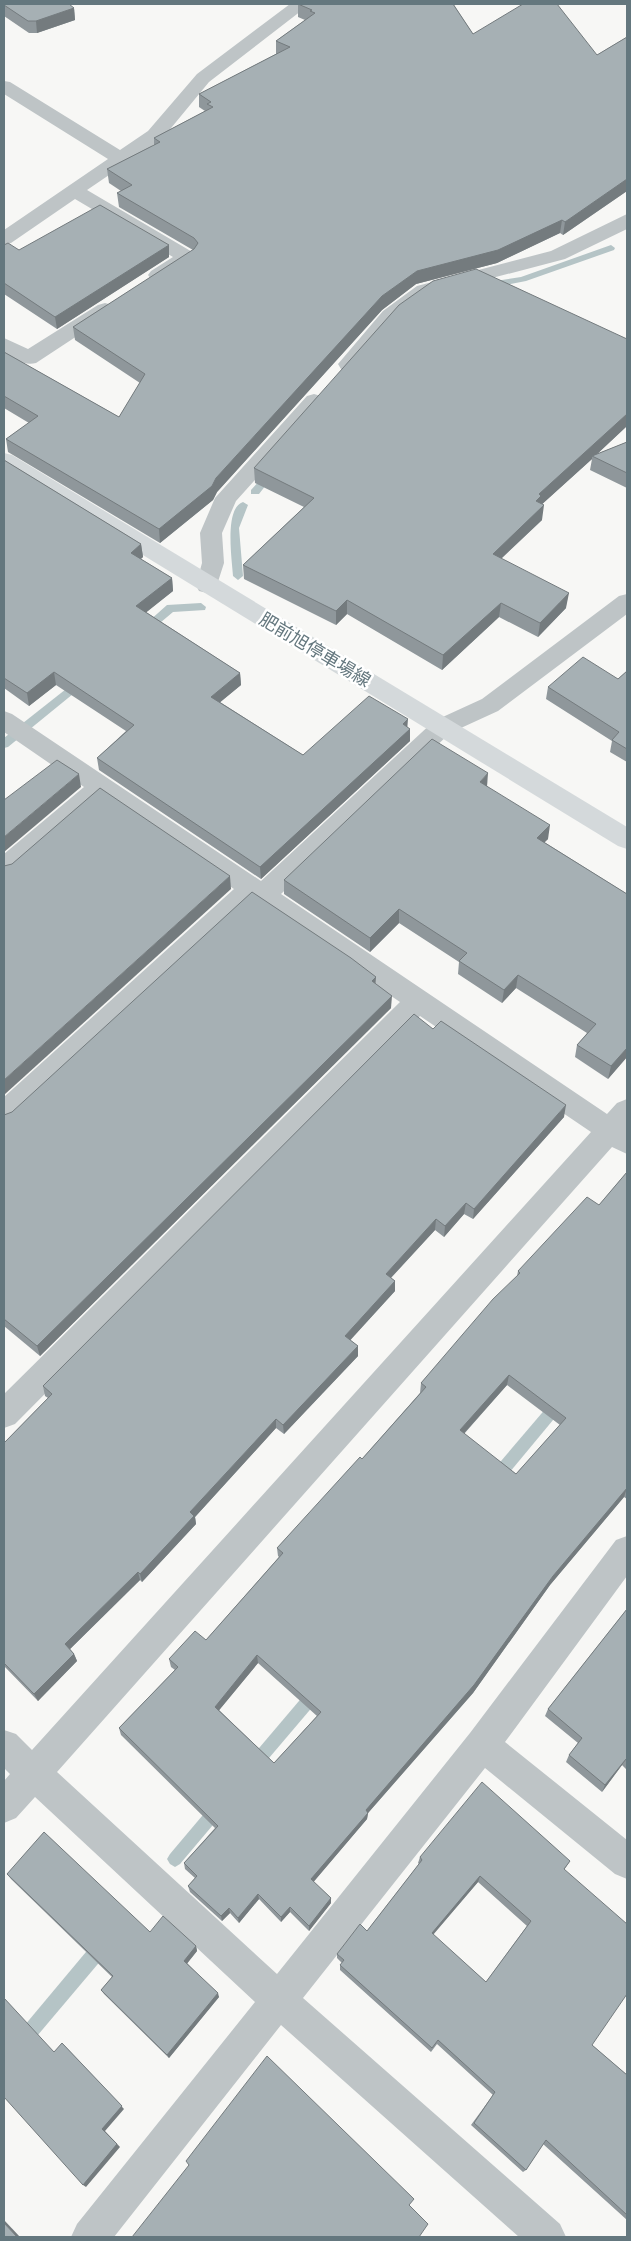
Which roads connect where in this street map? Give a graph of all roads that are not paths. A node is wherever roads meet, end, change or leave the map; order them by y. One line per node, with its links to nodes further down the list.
1 (301, 4): 3 (street)
2 (4, 86): 3 (street)
3 (121, 159): 4 (street)
4 (75, 191): 6 (street); 7 (street)
5 (626, 224): 11 (street)
6 (4, 239)
7 (145, 284)
8 (120, 300): 9 (street)
9 (4, 344)
10 (4, 460): 11 (main road, 肥前旭停車場線)
11 (207, 585): 13 (main road, 肥前旭停車場線)
12 (627, 602): 13 (street)
13 (442, 727): 16 (main road, 肥前旭停車場線); 18 (street)
14 (15, 728): 15 (street)
15 (100, 786): 17 (street); 18 (street)
16 (627, 839)
17 (4, 868)
18 (257, 892): 19 (street); 20 (street)
19 (418, 1001): 21 (street); 22 (street)
20 (4, 1114)
21 (621, 1128): 26 (street)
22 (4, 1414)
23 (627, 1551): 24 (street)
24 (482, 1744): 28 (street); 29 (street)
25 (4, 1746): 26 (street)
26 (33, 1774): 27 (street); 29 (street)
27 (4, 1806)
28 (627, 1862)
29 (278, 1999): 30 (street); 31 (street)
30 (90, 2237)
31 (547, 2237)

